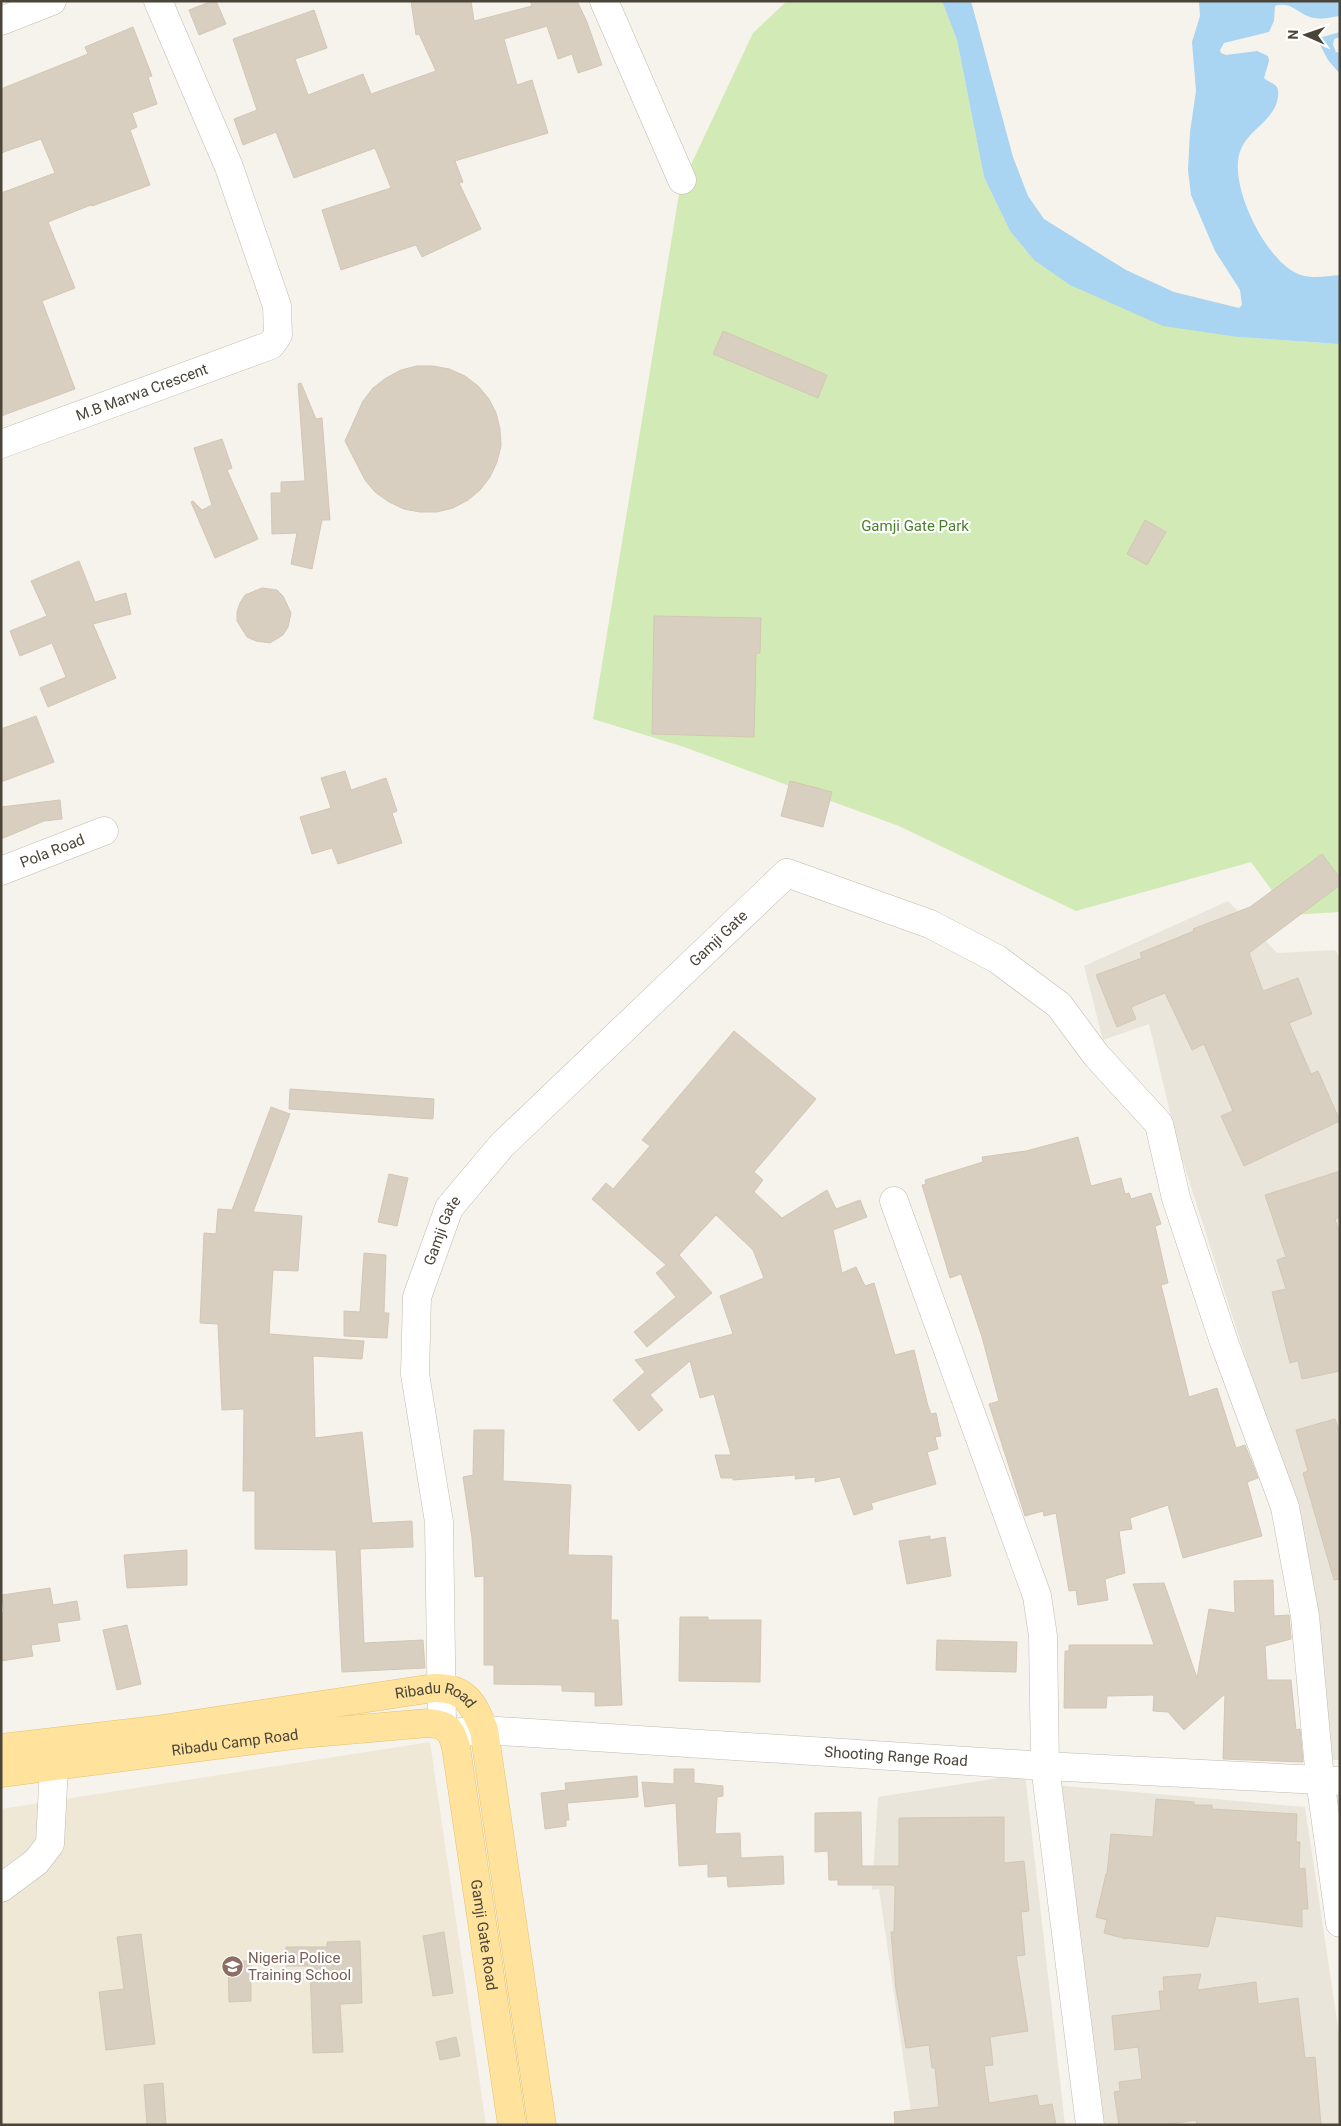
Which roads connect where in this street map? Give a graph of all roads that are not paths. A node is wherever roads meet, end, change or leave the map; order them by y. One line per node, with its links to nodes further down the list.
1 (52, 1): 4 (street)
2 (158, 1): 6 (street, M.B Marwa Crescent)
3 (604, 1): 5 (street)
4 (1, 21)
5 (682, 180)
6 (1, 444)
7 (104, 831): 8 (street, Pola Road)
8 (1, 871)
9 (894, 1201): 14 (street)
10 (440, 1687): 11 (main road, Ribadu Road); 12 (street, Gamji Gate); 13 (main road, Ribadu Road); 17 (street, Gamji Gate)
11 (484, 1730): 12 (street, Shooting Range Road); 14 (street, Shooting Range Road); 21 (main road, Ribadu Road)
12 (450, 1735): 15 (main road, Ribadu Camp Road); 20 (main road, Gamji Gate Road)
13 (1, 1748)
14 (1045, 1766): 17 (street, Shooting Range Road); 22 (street)
15 (54, 1767): 16 (main road, Ribadu Camp Road); 18 (street)
16 (1, 1774)
17 (1330, 1780): 19 (street)
18 (1, 1888)
19 (1340, 1923)
20 (512, 2125)
21 (542, 2125)
22 (1090, 2125)

